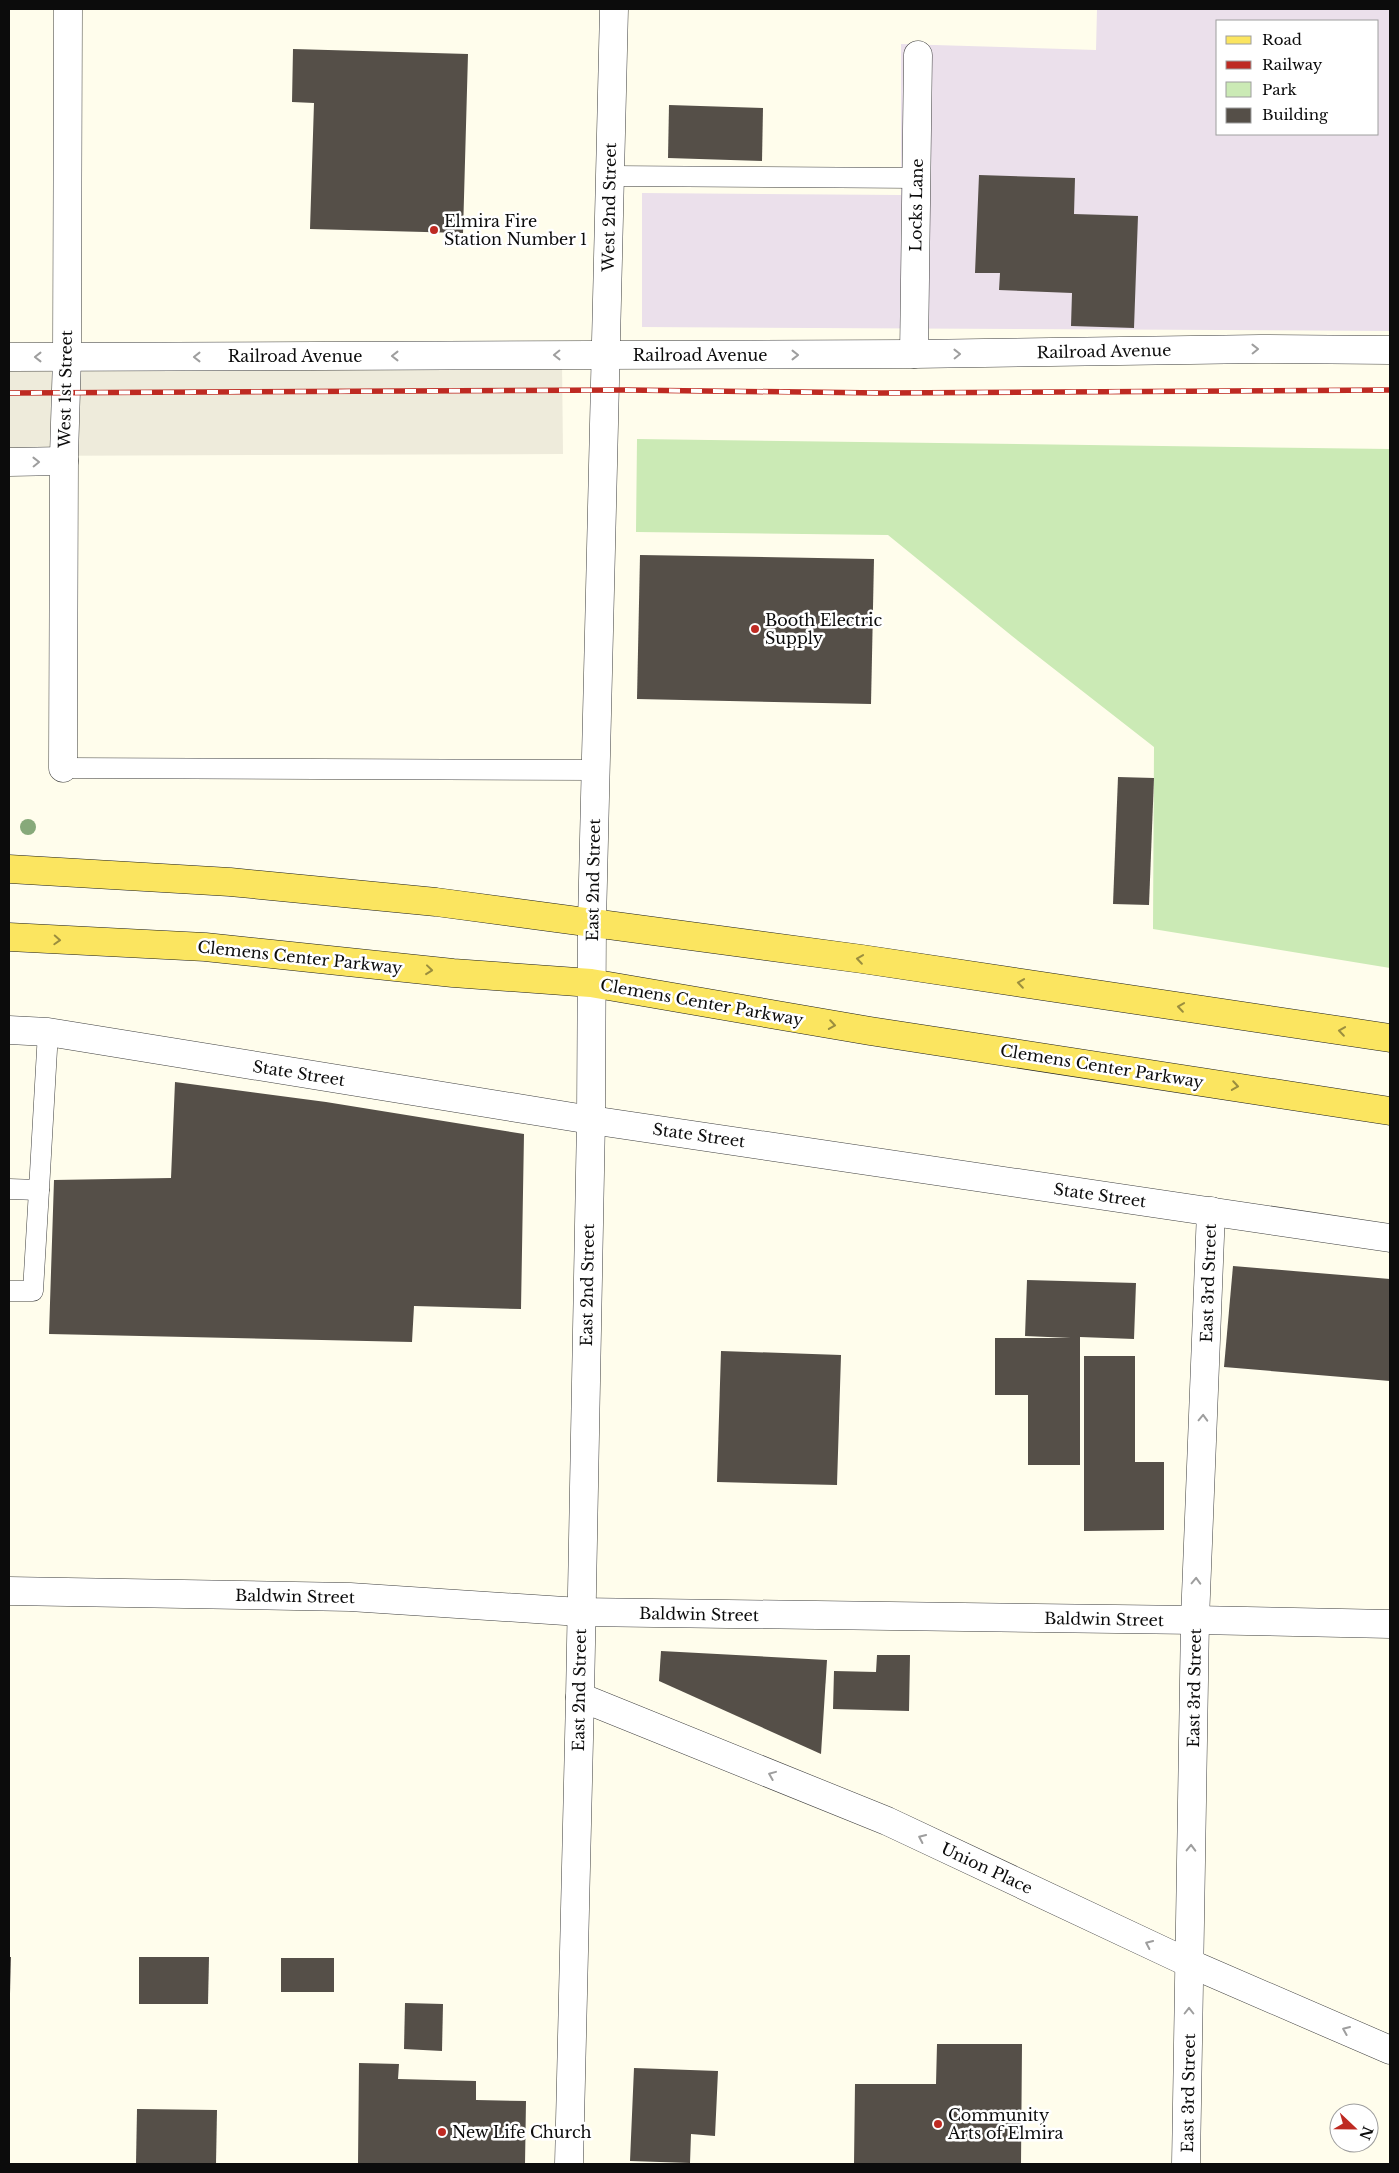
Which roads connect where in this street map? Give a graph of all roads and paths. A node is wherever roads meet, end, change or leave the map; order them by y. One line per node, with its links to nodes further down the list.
1 (68, 9): 10 (street, West 1st Street)
2 (614, 9): 4 (street, West 2nd Street)
3 (918, 56): 5 (street, Locks Lane)
4 (610, 176): 5 (lane); 8 (street, West 2nd Street)
5 (917, 178): 7 (street, Locks Lane)
6 (1390, 350): 7 (street, Railroad Avenue, one-way to 6)
7 (914, 354): 8 (street, Railroad Avenue, one-way to 7)
8 (606, 355): 10 (street, Railroad Avenue, one-way to 10); 11 (street, West 2nd Street)
9 (9, 357): 10 (street, Railroad Avenue, one-way to 9)
10 (67, 357): 13 (street, West 1st Street)
11 (604, 406): 15 (street, East 2nd Street)
12 (9, 462): 13 (street, one-way to 13)
13 (64, 462): 14 (street, West 1st Street)
14 (63, 768): 15 (lane)
15 (596, 770): 17 (street, East 2nd Street)
16 (9, 869): 17 (main road)
17 (592, 922): 19 (street, East 2nd Street); 22 (main road, one-way to 17)
18 (9, 937): 19 (main road, Clemens Center Parkway, one-way to 19)
19 (591, 983): 23 (main road, Clemens Center Parkway, one-way to 23); 24 (street, East 2nd Street)
20 (9, 1030): 21 (street, State Street)
21 (48, 1032): 24 (street, State Street); 26 (lane)
22 (1390, 1038)
23 (1390, 1110)
24 (591, 1120): 27 (street, State Street); 31 (street, East 2nd Street)
25 (9, 1189): 26 (lane)
26 (39, 1190): 29 (lane)
27 (1211, 1212): 28 (street, State Street); 32 (street, East 3rd Street, one-way to 27)
28 (1390, 1238)
29 (9, 1291)
30 (9, 1591): 31 (street, Baldwin Street)
31 (580, 1612): 32 (street, Baldwin Street); 34 (street, East 2nd Street)
32 (1195, 1620): 33 (street, Baldwin Street); 35 (street, East 3rd Street, one-way to 32)
33 (1390, 1624)
34 (580, 1698): 35 (street, Union Place, one-way to 34); 37 (street, East 2nd Street)
35 (1189, 1963): 36 (street, Union Place, one-way to 35); 38 (street, East 3rd Street, one-way to 35)
36 (1390, 2050)
37 (569, 2164)
38 (1186, 2164)

